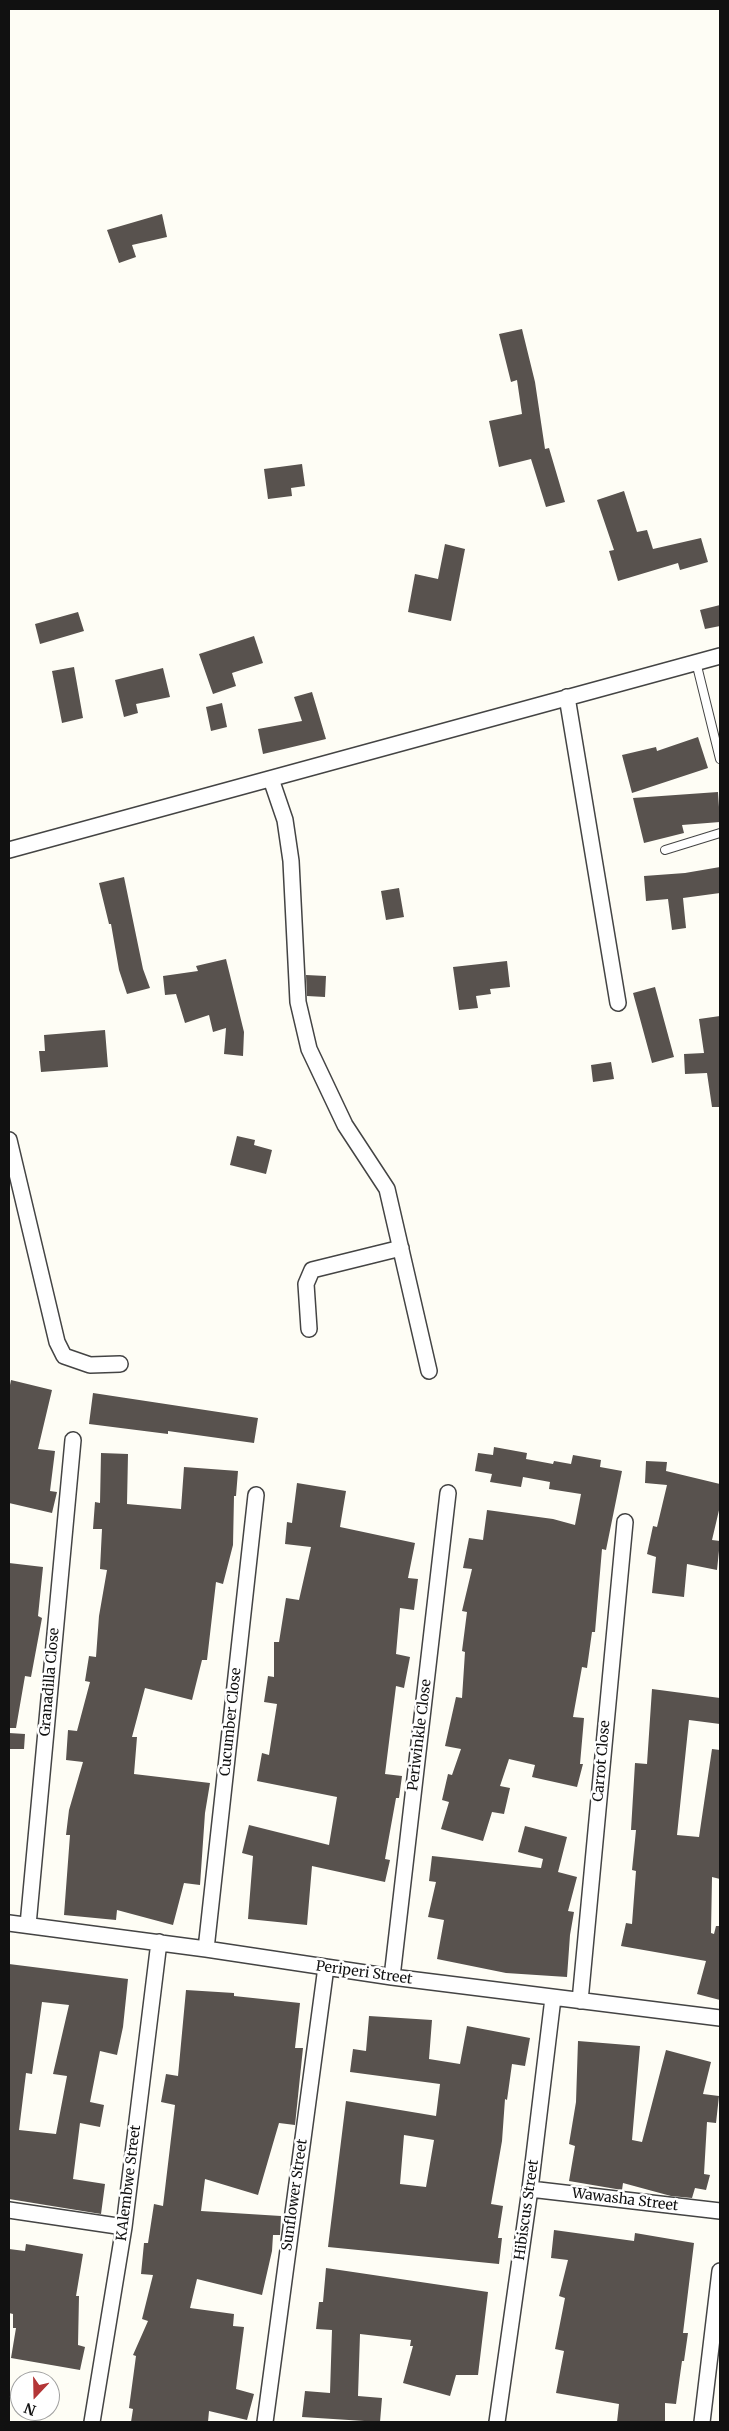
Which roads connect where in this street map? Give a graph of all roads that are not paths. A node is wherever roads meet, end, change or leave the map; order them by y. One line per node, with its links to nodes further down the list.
1 (720, 656): 2 (street)
2 (696, 662): 3 (street); 4 (lane)
3 (567, 697): 5 (street); 9 (street)
4 (720, 759)
5 (271, 779): 7 (street); 11 (street)
6 (720, 833): 8 (lane)
7 (9, 850)
8 (665, 850)
9 (618, 1003)
10 (9, 1140): 13 (street)
11 (401, 1248): 12 (street); 14 (street)
12 (309, 1329)
13 (120, 1364)
14 (429, 1371)
15 (73, 1440): 20 (street, Granadilla Close)
16 (448, 1493): 24 (street, Periwinkle Close)
17 (256, 1495): 22 (street, Cucumber Close)
18 (625, 1522): 26 (street, Carrot Close)
19 (9, 1923): 20 (street, Periperi Street)
20 (28, 1925): 21 (street, Periperi Street)
21 (159, 1942): 22 (street, Periperi Street); 31 (street, KAlembwe Street)
22 (206, 1949): 23 (street, Periperi Street)
23 (326, 1968): 24 (street, Periperi Street); 34 (street, Sunflower Street)
24 (392, 1977): 25 (street, Periperi Street)
25 (553, 1998): 26 (street, Periperi Street); 28 (street, Hibiscus Street)
26 (580, 2001): 27 (street, Periperi Street)
27 (720, 2018)
28 (530, 2189): 30 (street, Wawasha Street); 35 (street, Hibiscus Street)
29 (9, 2210): 31 (street)
30 (720, 2211)
31 (124, 2227): 33 (street, KAlembwe Street)
32 (720, 2271): 36 (street)
33 (92, 2422)
34 (265, 2422)
35 (497, 2422)
36 (702, 2422)

